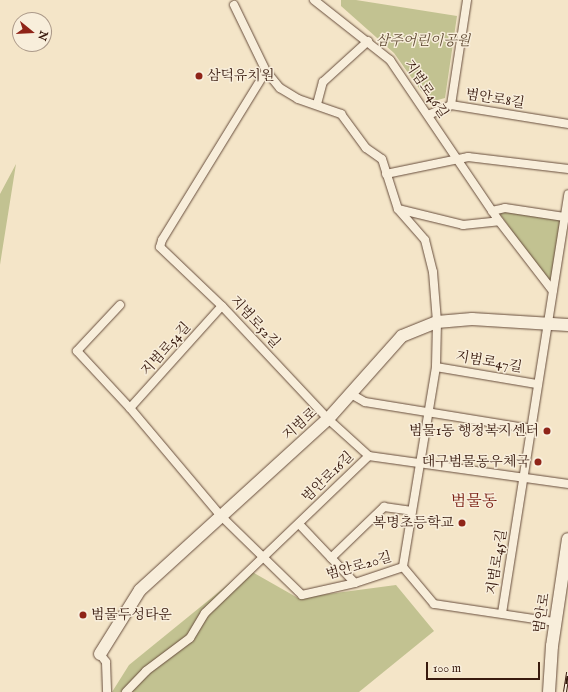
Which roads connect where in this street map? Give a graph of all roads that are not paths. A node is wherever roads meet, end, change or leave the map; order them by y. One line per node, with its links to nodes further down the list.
1 (467, 0): 7 (street, 범안로8길)
2 (318, 2): 4 (street, 지범로46길)
3 (234, 5): 5 (street)
4 (368, 41): 6 (street); 8 (street, 지범로46길)
5 (266, 71): 6 (street); 20 (street, 지범로52길)
6 (317, 104): 12 (street)
7 (451, 104): 8 (street); 9 (street, 범안로8길)
8 (428, 115): 10 (street, 지범로46길)
9 (568, 124)
10 (456, 157): 11 (street); 12 (street); 15 (street, 지범로46길)
11 (568, 169)
12 (386, 174): 14 (street)
13 (568, 194): 16 (street)
14 (398, 209): 17 (street); 21 (street, 지범로47길)
15 (492, 211): 16 (street); 17 (street, 지범로46길)
16 (564, 217): 18 (street)
17 (499, 221): 18 (street, 지범로46길)
18 (552, 290): 22 (street)
19 (120, 305): 27 (street)
20 (222, 306): 27 (street, 지범로54길); 29 (street, 지범로52길)
21 (437, 322): 22 (main road, 지범로); 24 (street, 지범로47길); 26 (main road, 지범로)
22 (546, 325): 23 (main road, 지범로); 25 (street, 지범로45길)
23 (568, 325)
24 (436, 367): 25 (street, 지범로47길); 28 (street, 지범로47길)
25 (537, 384): 30 (street, 지범로45길)
26 (351, 394): 28 (street); 29 (main road, 지범로)
27 (130, 408): 36 (street)
28 (428, 412): 30 (street); 32 (street, 지범로47길)
29 (328, 419): 31 (street, 지범로52길); 36 (main road, 지범로)
30 (531, 429): 33 (street, 지범로45길)
31 (369, 456): 32 (street, 범안로16길); 37 (street, 범안로16길)
32 (419, 463): 33 (street, 범안로16길); 35 (street, 지범로47길)
33 (524, 478): 34 (street, 범안로16길); 43 (street, 지범로45길)
34 (568, 484)
35 (412, 511): 40 (street); 41 (street, 지범로47길)
36 (220, 516): 39 (street); 45 (main road, 지범로)
37 (299, 524): 39 (street, 범안로16길); 40 (street)
38 (568, 539): 44 (main road, 범안로)
39 (264, 557): 42 (street, 범안로20길); 47 (street, 범안로16길)
40 (331, 558): 42 (street)
41 (403, 567): 42 (street, 범안로20길); 43 (street, 범안로20길)
42 (355, 583)
43 (502, 613): 44 (street, 범안로20길)
44 (556, 622): 48 (main road, 범안로)
45 (100, 654): 46 (street)
46 (107, 692)
47 (126, 692)
48 (549, 692)

